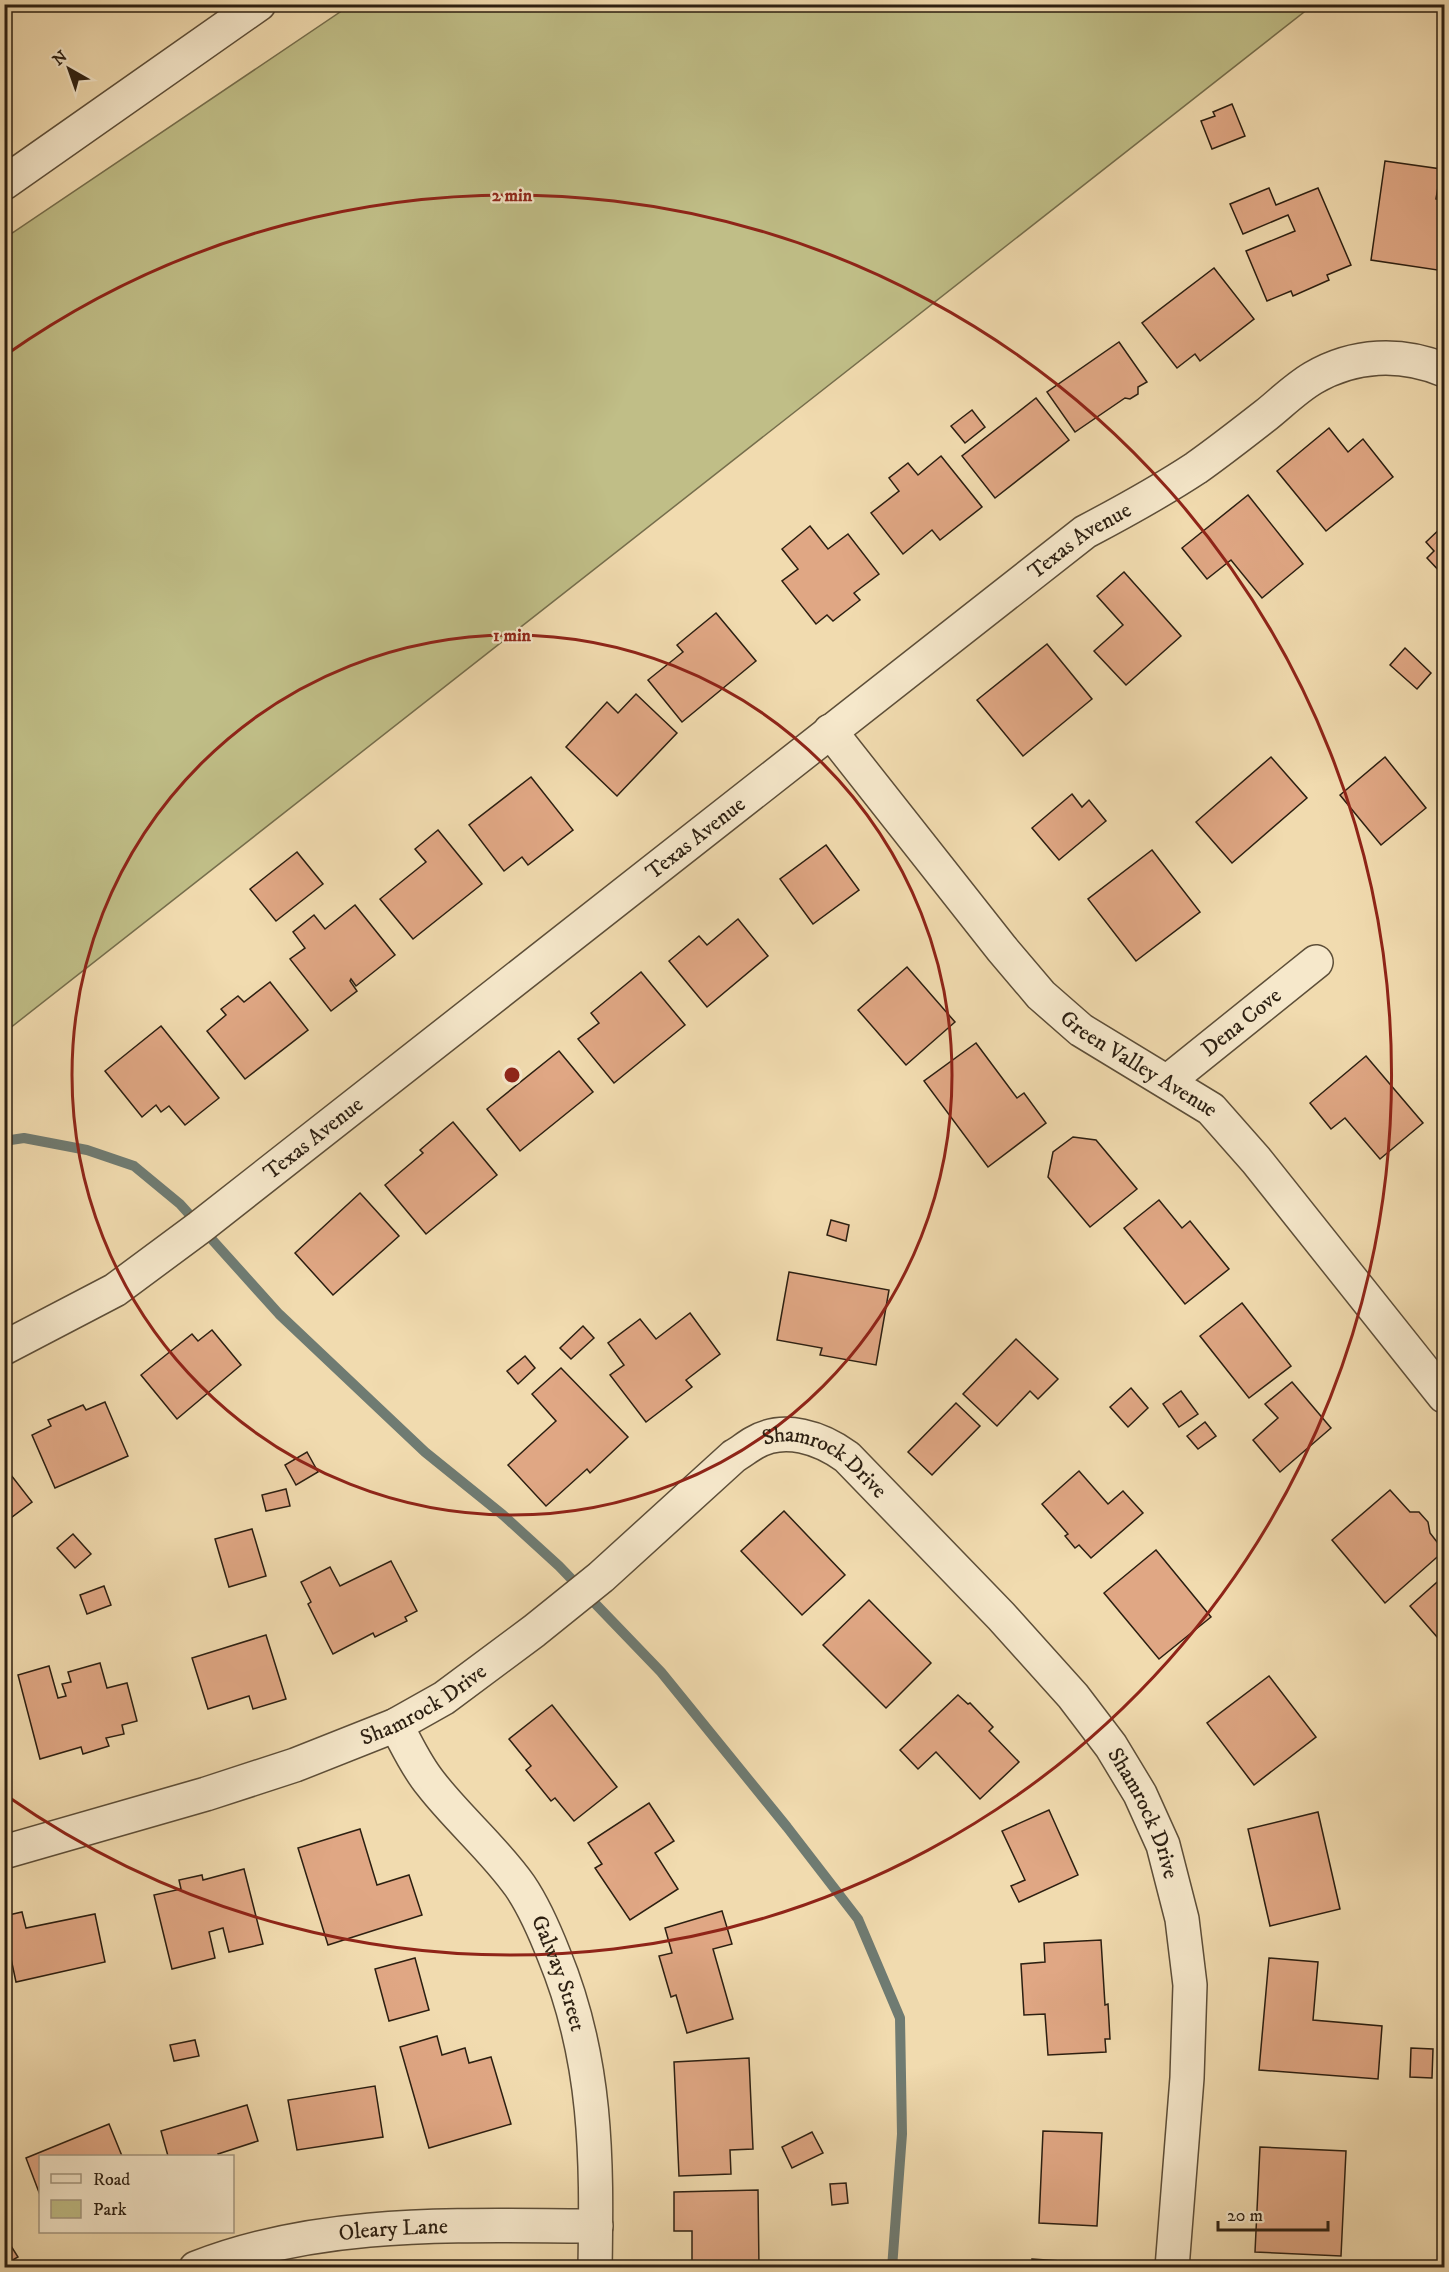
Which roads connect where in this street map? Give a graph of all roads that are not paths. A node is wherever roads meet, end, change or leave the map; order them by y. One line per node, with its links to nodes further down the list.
1 (259, 4): 2 (street)
2 (4, 183)
3 (1444, 370): 4 (street, Texas Avenue)
4 (830, 731): 6 (street, Green Valley Avenue); 7 (street, Texas Avenue)
5 (1316, 962): 6 (street, Dena Cove)
6 (1168, 1081): 8 (street, Green Valley Avenue)
7 (4, 1348)
8 (1444, 1396)
9 (396, 1725): 10 (street, Shamrock Drive); 11 (street, Galway Street); 14 (street, Shamrock Drive)
10 (4, 1852)
11 (596, 2226): 12 (street, Oleary Lane); 13 (street, Galway Street)
12 (196, 2268)
13 (595, 2268)
14 (1172, 2268)

